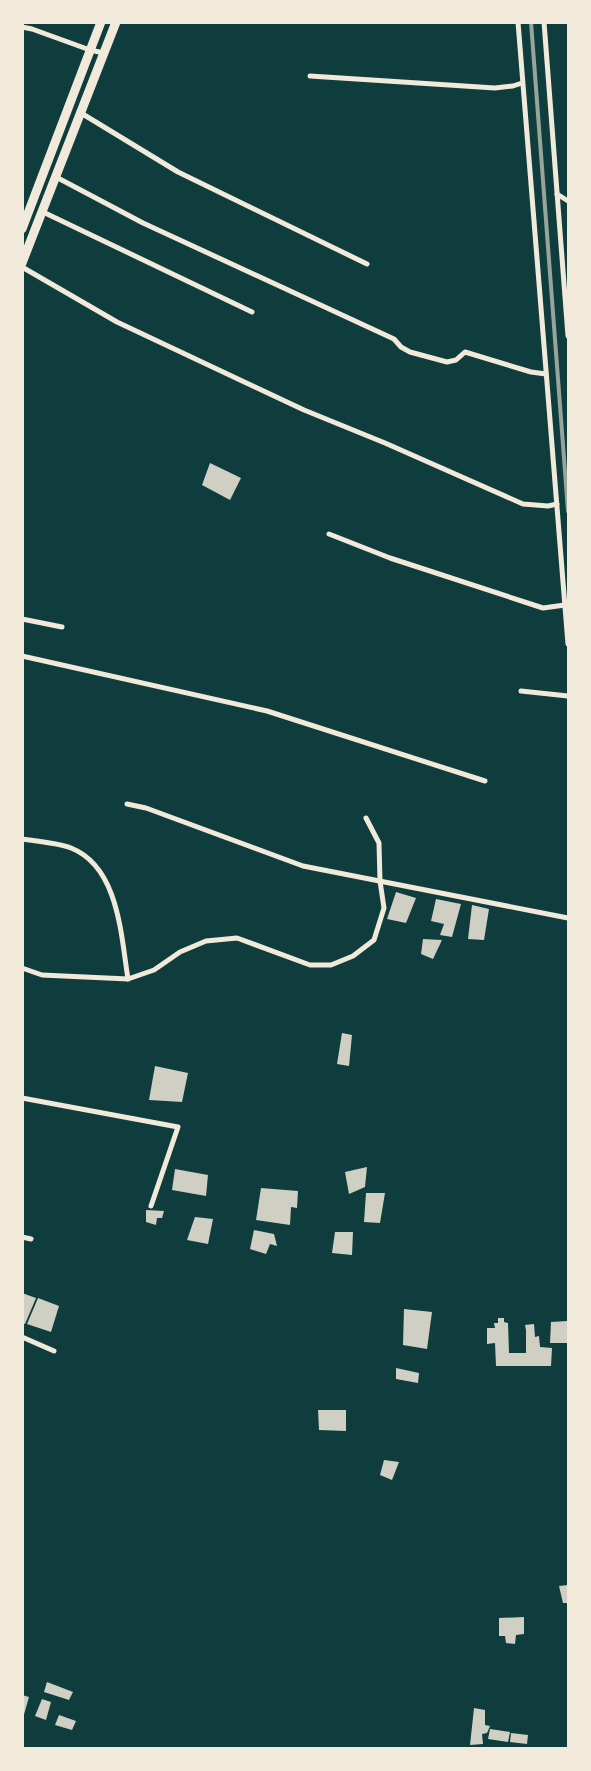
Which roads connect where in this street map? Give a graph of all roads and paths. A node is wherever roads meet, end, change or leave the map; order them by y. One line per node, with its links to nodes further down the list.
1 (101, 22): 6 (main road)
2 (116, 22): 7 (main road)
3 (518, 22): 9 (street)
4 (544, 22): 12 (street)
5 (22, 27): 6 (street)
6 (90, 50): 7 (street); 15 (main road)
7 (104, 53): 10 (main road)
8 (310, 76): 9 (street)
9 (522, 83): 21 (street)
10 (82, 113): 11 (main road); 16 (street)
11 (56, 177): 14 (main road); 21 (street)
12 (557, 194): 13 (street); 18 (street)
13 (568, 201)
14 (43, 212): 17 (main road); 19 (street)
15 (22, 229)
16 (367, 264)
17 (22, 265): 22 (street)
18 (566, 270): 20 (street)
19 (252, 312)
20 (568, 336)
21 (546, 374): 22 (street)
22 (557, 504): 24 (street)
23 (330, 534): 24 (street)
24 (565, 605): 27 (street)
25 (22, 619): 26 (street)
26 (62, 627)
27 (568, 644)
28 (22, 656): 31 (street)
29 (521, 692): 30 (street)
30 (568, 696)
31 (485, 781)
32 (127, 804): 35 (street)
33 (366, 818): 35 (street)
34 (22, 838): 38 (street)
35 (380, 881): 36 (street); 38 (street)
36 (568, 918)
37 (22, 968): 38 (street)
38 (128, 979)
39 (22, 1098): 40 (street)
40 (151, 1206)
41 (22, 1237): 42 (street)
42 (31, 1239)
43 (22, 1337): 44 (street)
44 (54, 1351)

